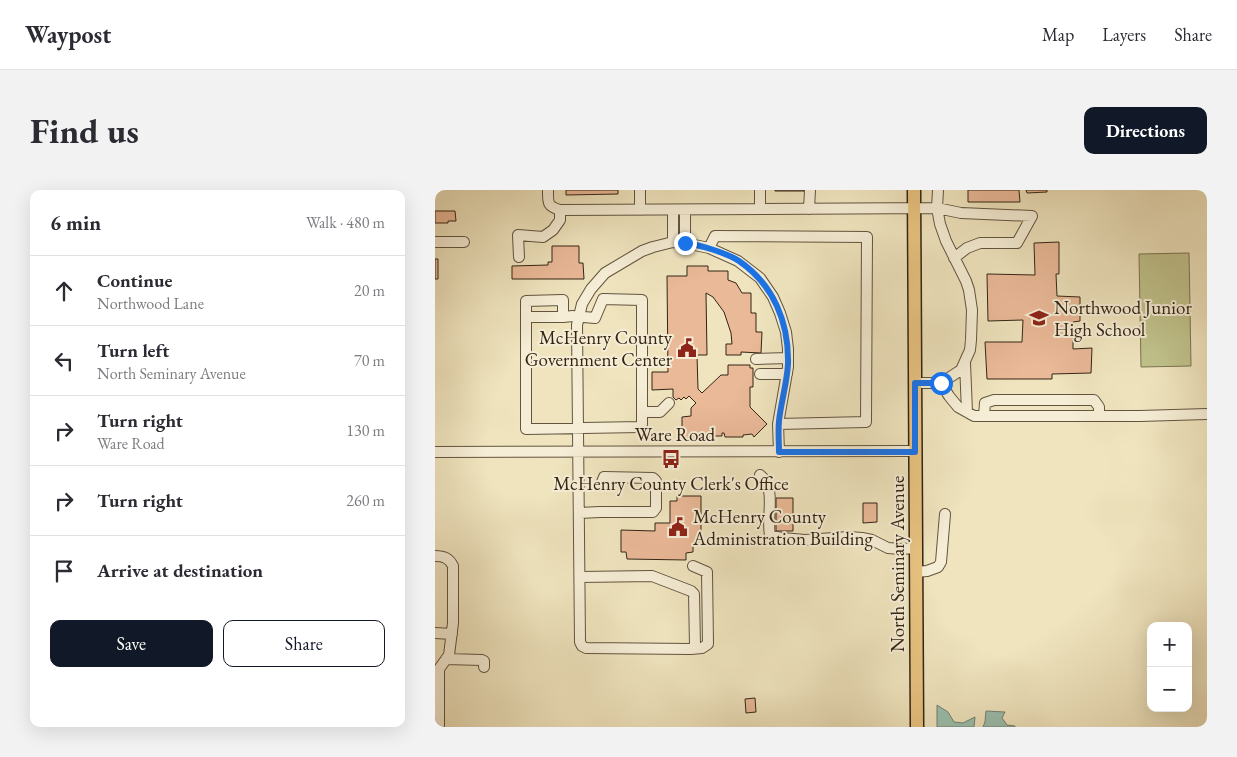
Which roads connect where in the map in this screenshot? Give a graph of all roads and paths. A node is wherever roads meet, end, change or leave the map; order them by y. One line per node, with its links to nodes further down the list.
1 (548, 190): 9 (street)
2 (640, 190): 12 (street)
3 (760, 190): 10 (street)
4 (809, 190): 11 (street)
5 (914, 190): 7 (main road, North Seminary Avenue)
6 (938, 190): 8 (street)
7 (914, 208): 8 (street); 11 (street); 30 (main road, North Seminary Avenue)
8 (937, 208): 21 (street); 21 (street)
9 (556, 209): 12 (street); 20 (street)
10 (760, 209): 11 (street); 14 (street)
11 (809, 209)
12 (640, 210): 13 (street)
13 (673, 210): 14 (street); 17 (street)
14 (685, 210): 18 (street)
15 (435, 242): 16 (street)
16 (464, 242)
17 (673, 242): 18 (street); 24 (street)
18 (685, 243): 19 (street)
19 (709, 248): 25 (street); 38 (street)
20 (519, 257)
21 (954, 258): 27 (street)
22 (526, 317): 23 (street); 23 (street); 39 (street)
23 (563, 317): 24 (street)
24 (579, 317): 33 (street); 39 (street)
25 (788, 358): 26 (street); 29 (street)
26 (756, 359)
27 (965, 362): 31 (street); 34 (street)
28 (760, 374): 29 (street)
29 (787, 374): 38 (street)
30 (915, 383): 31 (street); 43 (main road, North Seminary Avenue)
31 (941, 383): 34 (street)
32 (669, 403): 33 (street)
33 (642, 412): 39 (street)
34 (967, 412): 36 (street)
35 (1207, 414): 37 (street)
36 (984, 416): 37 (street); 37 (street)
37 (1099, 416)
38 (778, 424): 42 (street)
39 (578, 428): 41 (street)
40 (435, 452): 41 (street, Ware Road)
41 (579, 452): 42 (street, Ware Road); 46 (street)
42 (779, 452): 43 (street, Ware Road)
43 (915, 452): 48 (main road, North Seminary Avenue)
44 (760, 476): 48 (street)
45 (602, 482): 46 (street)
46 (579, 513): 52 (street)
47 (945, 514): 51 (street)
48 (916, 548): 51 (main road, North Seminary Avenue)
49 (435, 556): 54 (street)
50 (693, 566): 55 (street)
51 (916, 572): 60 (main road, North Seminary Avenue)
52 (579, 577): 55 (street); 55 (street)
53 (435, 634): 54 (street)
54 (452, 634): 56 (street)
55 (691, 649)
56 (446, 659): 57 (street); 58 (street)
57 (484, 668)
58 (437, 669): 59 (street)
59 (439, 727)
60 (917, 727)

